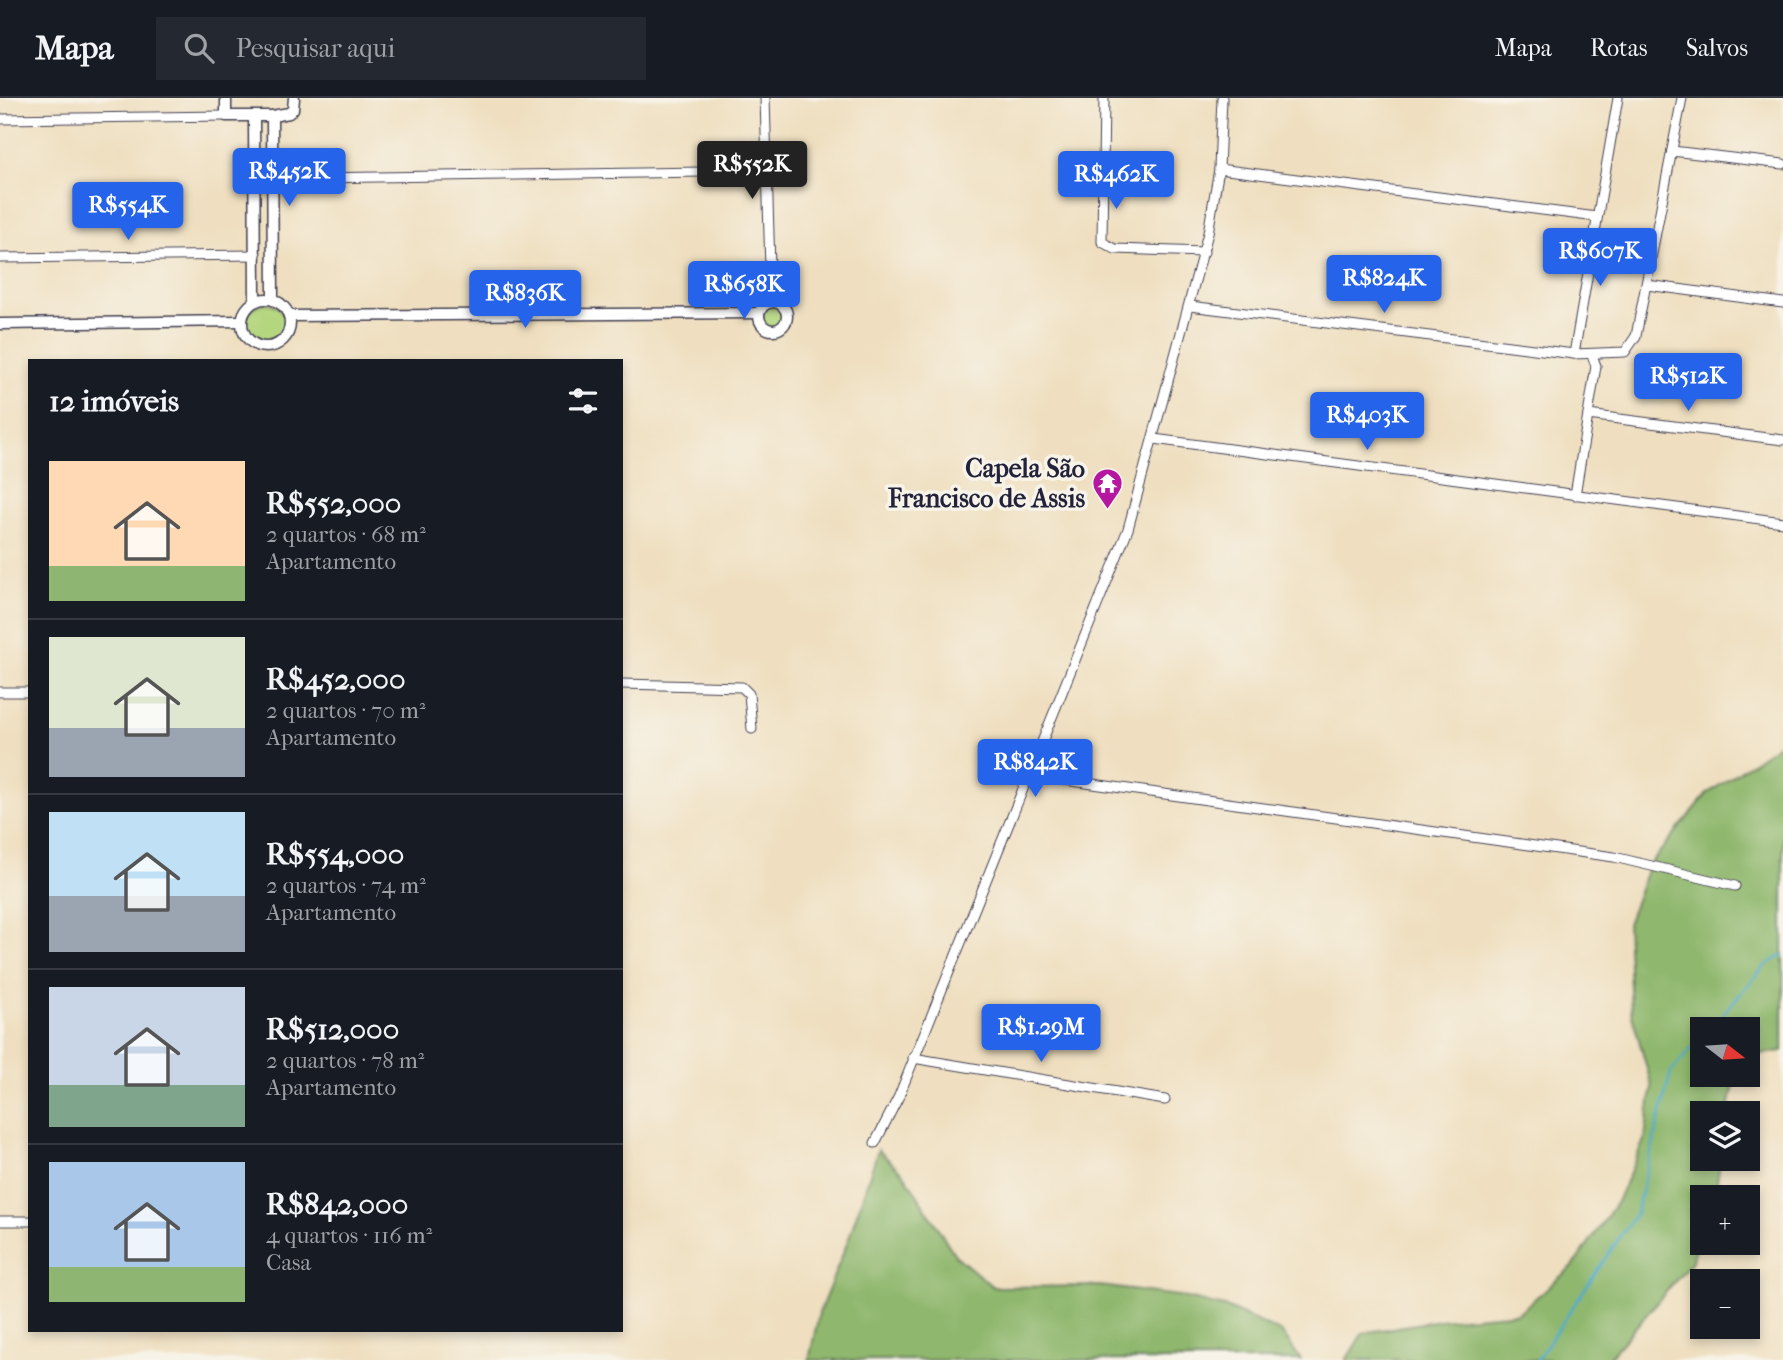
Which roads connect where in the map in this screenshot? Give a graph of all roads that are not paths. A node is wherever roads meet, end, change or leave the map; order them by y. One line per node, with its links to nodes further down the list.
1 (226, 98): 8 (street)
2 (294, 98): 9 (street)
3 (765, 98): 15 (street)
4 (1104, 98): 19 (street)
5 (1222, 98): 14 (street)
6 (1618, 98): 18 (street)
7 (1682, 98): 12 (street)
8 (226, 116): 10 (street); 11 (street)
9 (272, 116): 10 (street); 16 (street)
10 (254, 117): 17 (street)
11 (0, 119)
12 (1672, 151): 13 (street); 22 (street)
13 (1783, 164)
14 (1219, 169): 18 (street); 19 (street)
15 (765, 171): 16 (street); 25 (street)
16 (273, 179): 17 (street); 23 (street)
17 (254, 180): 20 (street)
18 (1597, 217): 32 (street)
19 (1204, 252): 27 (street)
20 (256, 256): 21 (street); 24 (street)
21 (0, 258)
22 (1647, 285): 26 (street); 33 (street)
23 (273, 299): 24 (street); 29 (street)
24 (255, 301): 30 (street)
25 (771, 303): 28 (street); 28 (street)
26 (1783, 303)
27 (1190, 306): 32 (street); 35 (street)
28 (760, 313): 29 (street)
29 (289, 316): 30 (street)
30 (242, 321): 31 (street)
31 (0, 324)
32 (1574, 354): 33 (street)
33 (1592, 355): 34 (street)
34 (1588, 415): 36 (street); 37 (street)
35 (1154, 439): 37 (street); 43 (street)
36 (1783, 440)
37 (1575, 495): 38 (street)
38 (1783, 522)
39 (623, 684): 42 (street)
40 (0, 692): 41 (street)
41 (28, 692)
42 (752, 729)
43 (1029, 775): 44 (street); 45 (street)
44 (1735, 886)
45 (913, 1058): 46 (street); 47 (street)
46 (1165, 1100)
47 (875, 1143)
48 (0, 1221): 49 (street)
49 (28, 1221)

